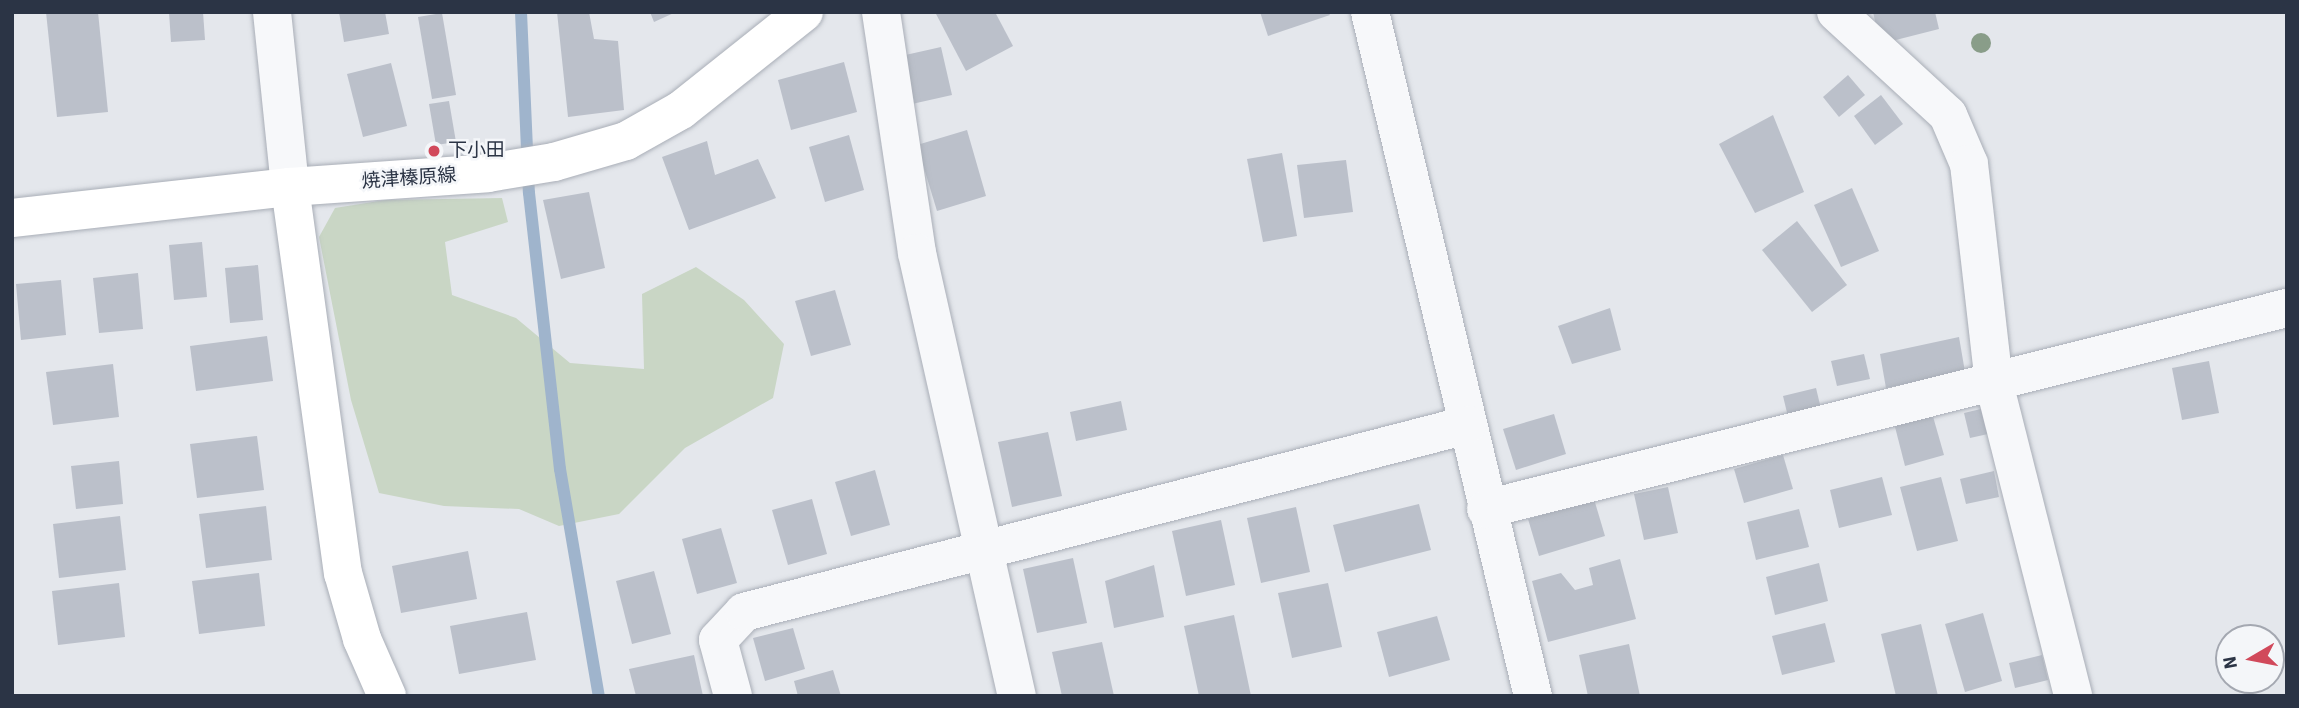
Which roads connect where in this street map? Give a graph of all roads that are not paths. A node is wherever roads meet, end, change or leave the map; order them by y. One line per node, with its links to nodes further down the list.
1 (272, 12): 6 (street)
2 (804, 12): 6 (main road, 焼津榛原線)
3 (881, 12): 12 (street)
4 (1370, 12): 10 (street)
5 (1836, 12): 9 (street)
6 (290, 187): 7 (main road, 焼津榛原線); 13 (main road)
7 (12, 218)
8 (2287, 308): 9 (street)
9 (1994, 383): 11 (street); 17 (street)
10 (1467, 425): 11 (street); 12 (street)
11 (1486, 509): 16 (street)
12 (981, 547): 14 (street); 15 (street)
13 (387, 696)
14 (733, 696)
15 (1017, 696)
16 (1533, 696)
17 (2073, 696)

